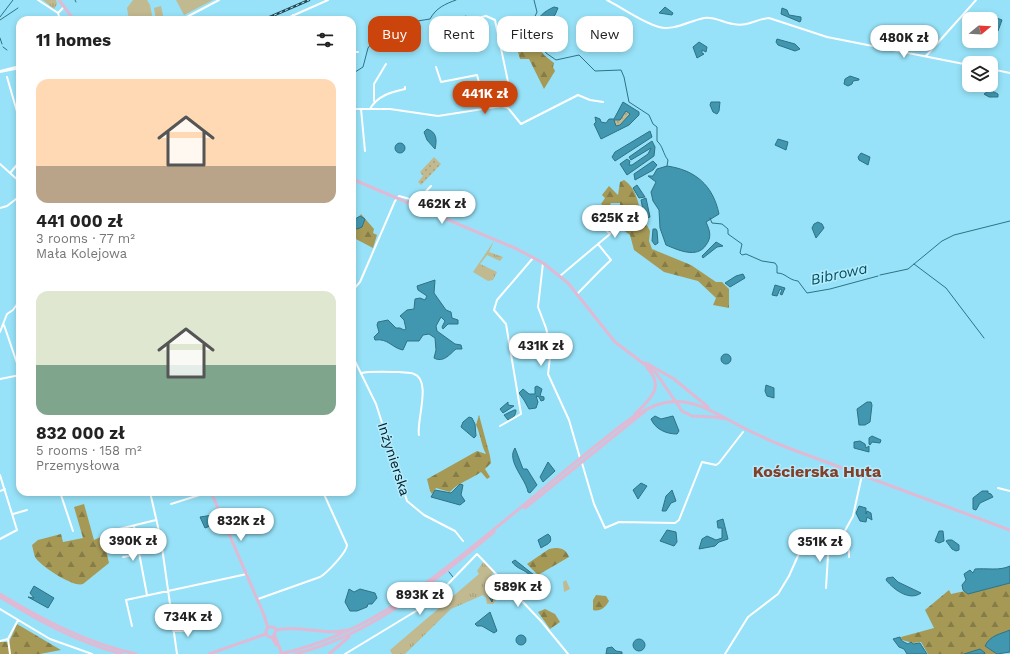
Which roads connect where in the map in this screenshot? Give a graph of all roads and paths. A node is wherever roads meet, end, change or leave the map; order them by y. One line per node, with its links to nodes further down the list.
1 (38, 0): 8 (street)
2 (60, 0): 7 (main road)
3 (219, 0): 12 (street)
4 (328, 0): 9 (street)
5 (607, 0): 14 (street)
6 (976, 0): 14 (street)
7 (64, 6): 8 (street); 11 (main road)
8 (58, 13): 10 (street)
9 (293, 15)
10 (59, 16)
11 (71, 16)
12 (188, 16)
13 (489, 17): 26 (street)
14 (926, 56): 16 (street)
15 (386, 64): 24 (street)
16 (962, 64)
17 (436, 67): 28 (street)
18 (16, 68): 20 (street)
19 (998, 70): 21 (street)
20 (0, 72)
21 (1010, 73)
22 (7, 77): 27 (street)
23 (405, 87): 24 (street)
24 (374, 101): 31 (street)
25 (603, 102): 26 (street)
26 (506, 106): 28 (street)
27 (16, 108)
28 (486, 108): 31 (street)
29 (356, 109): 30 (street)
30 (361, 109): 31 (street); 32 (street)
31 (370, 109)
32 (365, 151)
33 (0, 164): 35 (street)
34 (16, 165): 35 (street)
35 (10, 172): 36 (street)
36 (16, 178)
37 (356, 181): 39 (main road)
38 (431, 186): 39 (street)
39 (397, 198): 46 (main road); 49 (street)
40 (16, 199): 41 (street)
41 (0, 208)
42 (617, 222): 44 (street)
43 (602, 226): 44 (street)
44 (610, 234): 45 (street)
45 (598, 244): 48 (street); 50 (street)
46 (534, 257): 47 (main road); 65 (street)
47 (543, 263): 48 (main road); 66 (street)
48 (560, 276): 50 (main road)
49 (356, 287)
50 (577, 294): 53 (main road)
51 (16, 306): 52 (street)
52 (4, 325): 54 (street); 55 (street)
53 (602, 325): 57 (main road); 62 (main road)
54 (0, 332)
55 (16, 360)
56 (356, 362): 58 (street, Inżynierska)
57 (644, 365): 63 (main road); 64 (main road)
58 (362, 373): 67 (street); 89 (street, Inżynierska)
59 (16, 376): 60 (street)
60 (0, 379)
61 (650, 408): 62 (main road); 64 (main road); 106 (main road)
62 (709, 408): 63 (main road)
63 (728, 419): 69 (main road)
64 (626, 422): 106 (main road)
65 (500, 426)
66 (743, 432)
67 (419, 435)
68 (0, 475): 71 (street)
69 (862, 475): 85 (main road); 88 (street)
70 (998, 488): 73 (street)
71 (5, 489): 72 (street); 81 (street)
72 (0, 491)
73 (1010, 491)
74 (61, 496): 86 (street)
75 (151, 496): 82 (street)
76 (197, 496): 79 (street)
77 (212, 496): 94 (main road)
78 (325, 496): 100 (street)
79 (171, 504)
80 (27, 510): 81 (street)
81 (13, 514): 87 (street)
82 (156, 520): 83 (street); 96 (street)
83 (134, 526): 84 (street); 91 (street)
84 (115, 530)
85 (1010, 530)
86 (73, 531)
87 (0, 539)
88 (828, 539): 90 (street); 124 (street)
89 (463, 541)
90 (828, 551): 93 (street); 95 (street)
91 (139, 554): 92 (street); 98 (street)
92 (123, 557)
93 (849, 557)
94 (246, 574): 96 (street); 100 (main road)
95 (826, 588)
96 (168, 591): 98 (street); 108 (street)
97 (0, 594): 117 (main road)
98 (147, 595): 103 (street)
99 (0, 597): 116 (main road)
100 (257, 599): 105 (main road)
101 (0, 608): 102 (street)
102 (18, 620): 111 (street); 115 (street)
103 (132, 626)
104 (187, 626): 108 (street)
105 (269, 627): 107 (main road); 109 (main road)
106 (359, 629): 107 (main road); 113 (main road); 120 (main road); 121 (main road)
107 (276, 630): 110 (main road)
108 (173, 631): 118 (street)
109 (266, 634): 110 (main road); 119 (main road)
110 (273, 637): 113 (main road)
111 (8, 639): 112 (street); 114 (street)
112 (0, 641)
113 (280, 653)
114 (10, 654)
115 (92, 654)
116 (122, 654)
117 (136, 654)
118 (177, 654)
119 (209, 654)
120 (295, 654)
121 (329, 654)
122 (345, 654): 123 (street)
123 (568, 654)
124 (724, 654)

